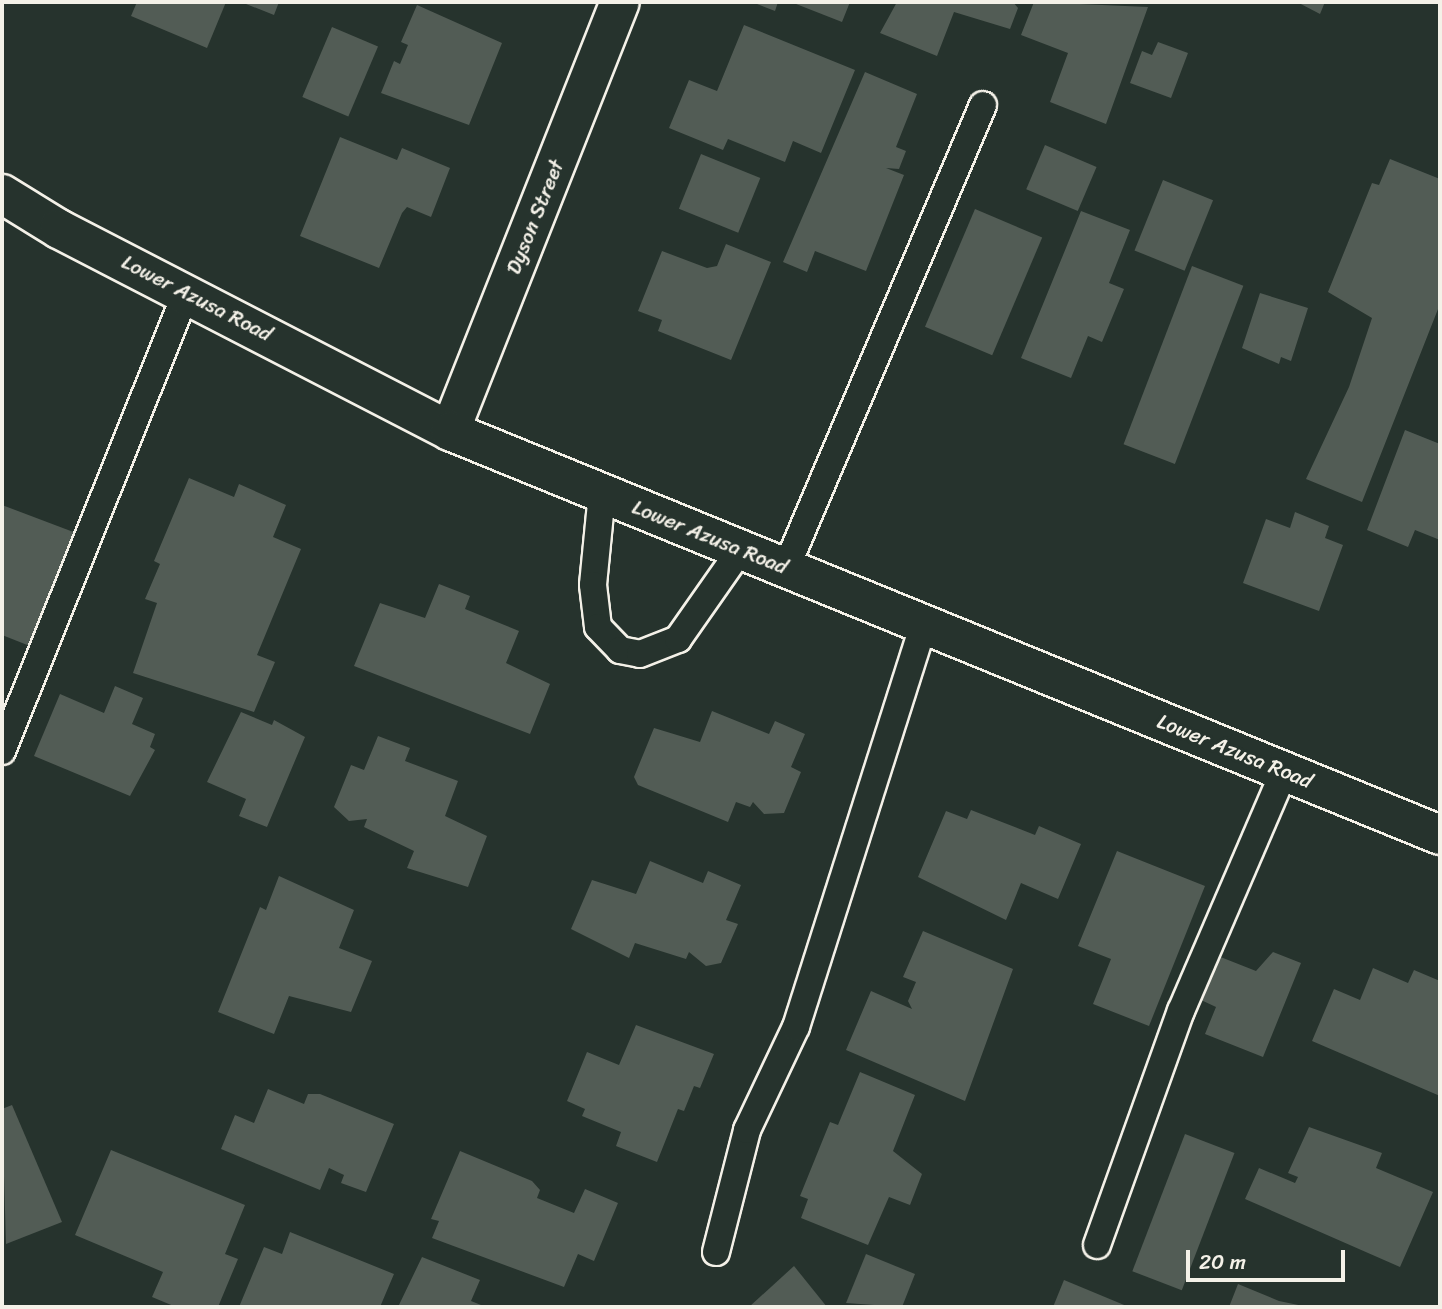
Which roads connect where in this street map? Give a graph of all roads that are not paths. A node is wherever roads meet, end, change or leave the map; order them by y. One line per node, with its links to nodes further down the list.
1 (620, 2): 5 (main road, Dyson Street)
2 (983, 105): 8 (lane)
3 (2, 194): 4 (main road, Lower Azusa Road)
4 (187, 291): 5 (main road, Lower Azusa Road); 10 (lane)
5 (450, 431): 6 (main road, Lower Azusa Road)
6 (602, 493): 7 (main road, Lower Azusa Road); 7 (lane)
7 (741, 550): 8 (main road, Lower Azusa Road)
8 (786, 568): 9 (main road, Lower Azusa Road)
9 (924, 624): 11 (main road, Lower Azusa Road); 14 (lane)
10 (2, 751)
11 (1284, 772): 12 (main road, Lower Azusa Road); 13 (lane)
12 (1440, 835)
13 (1097, 1245)
14 (716, 1252)

